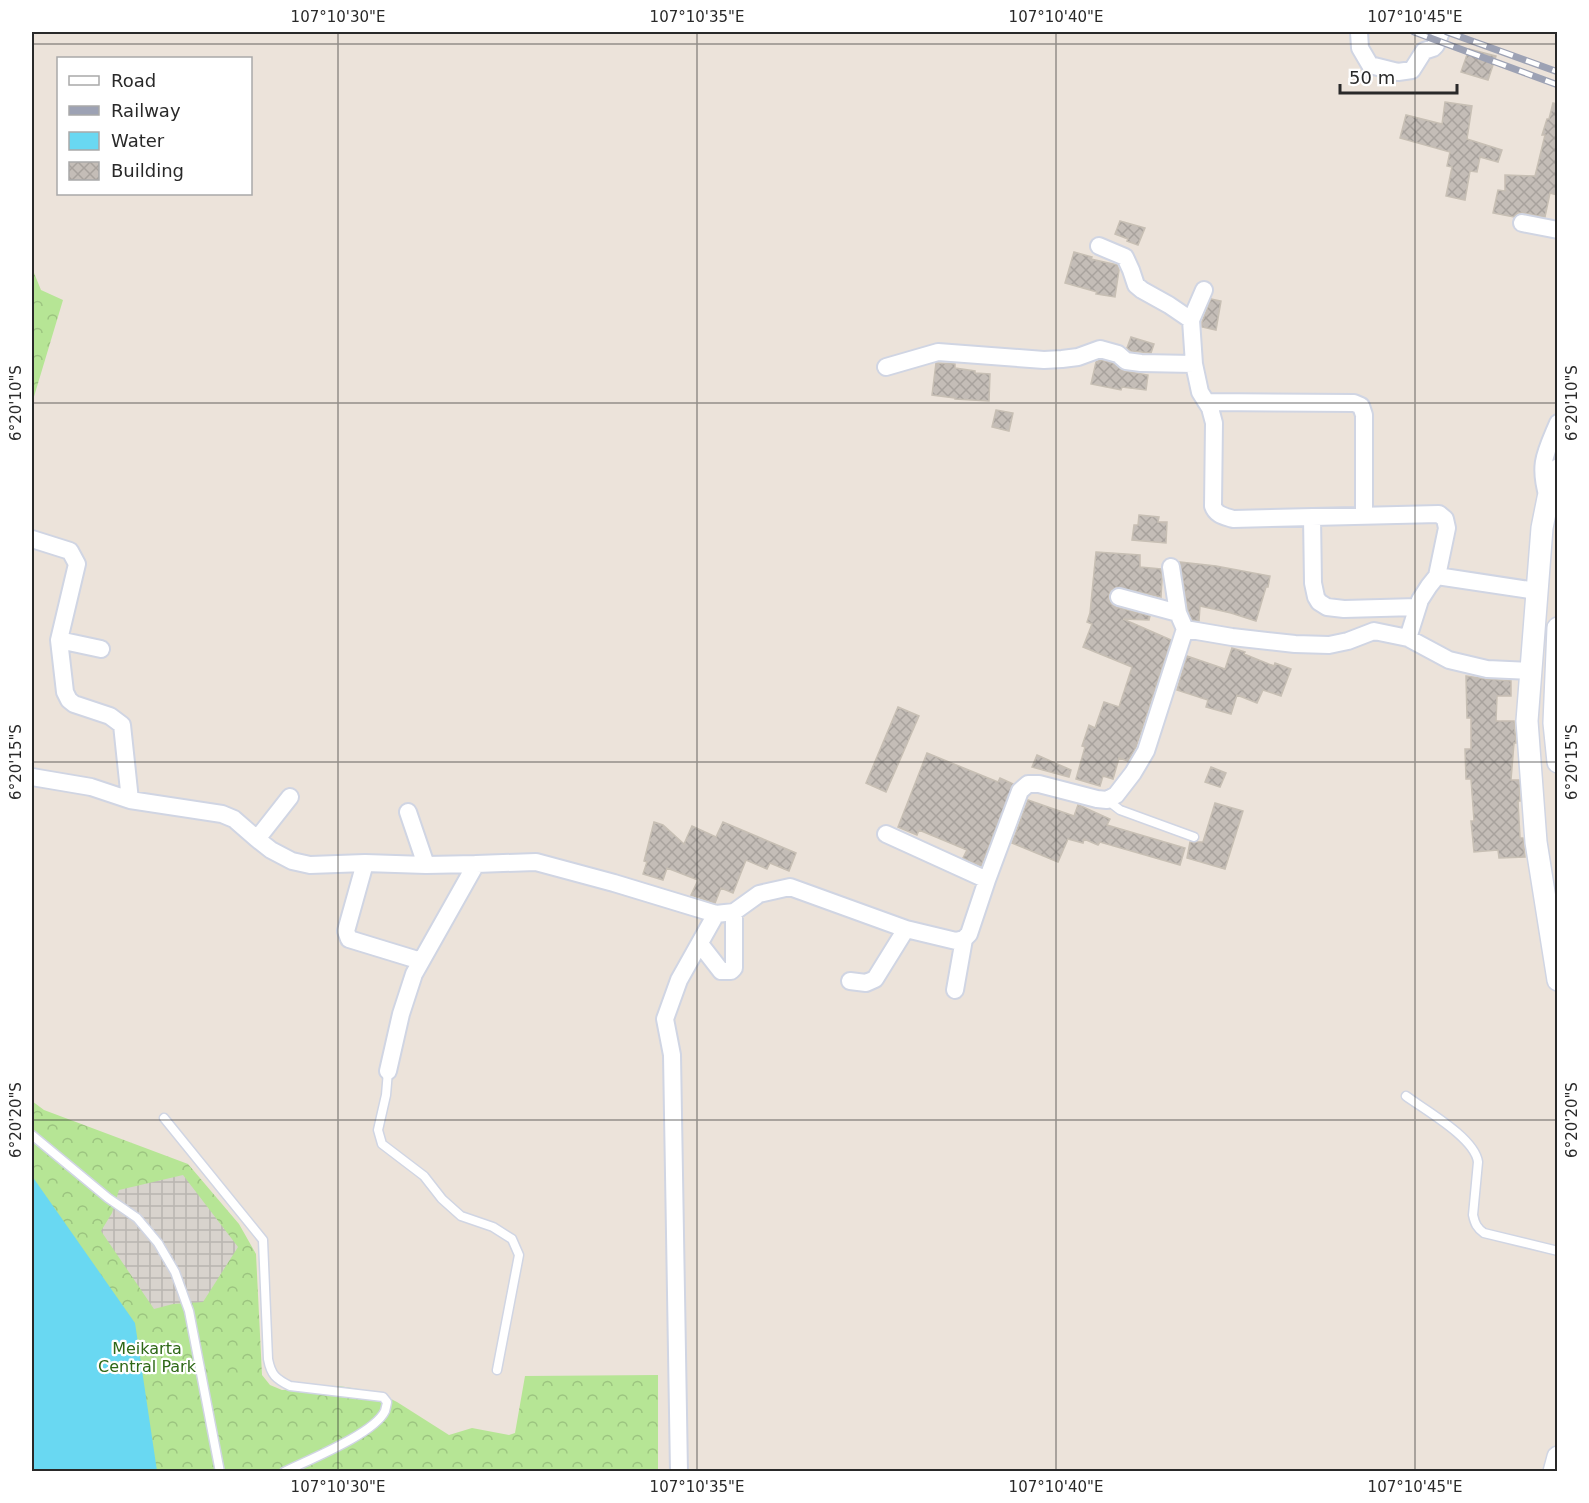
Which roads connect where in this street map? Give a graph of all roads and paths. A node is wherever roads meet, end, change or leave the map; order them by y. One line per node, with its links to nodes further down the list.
1 (1359, 32): 2 (street)
2 (1441, 32)
3 (1522, 223): 4 (street)
4 (1557, 230)
5 (1099, 246): 7 (street)
6 (1204, 290): 7 (street)
7 (1191, 320): 8 (street)
8 (1194, 364): 9 (street); 10 (street)
9 (886, 367)
10 (1206, 402): 14 (street); 15 (street)
11 (1557, 423): 13 (street)
12 (1557, 471): 13 (street)
13 (1548, 498): 19 (street)
14 (1364, 515): 15 (street); 18 (street)
15 (1312, 517): 21 (street)
16 (32, 539): 26 (street)
17 (1172, 567): 22 (street)
18 (1437, 576): 19 (street); 21 (street)
19 (1536, 591): 28 (street)
20 (1119, 597): 22 (street)
21 (1417, 607): 25 (street)
22 (1178, 612): 24 (street)
23 (1557, 628): 29 (street)
24 (1185, 629): 25 (street); 33 (street)
25 (1408, 638): 28 (street)
26 (59, 640): 27 (street); 32 (street)
27 (101, 649)
28 (1531, 671): 48 (street)
29 (1557, 762)
30 (32, 777): 32 (street)
31 (290, 797): 37 (street)
32 (130, 800): 37 (street)
33 (1107, 800): 36 (lane); 41 (street)
34 (408, 812): 40 (street)
35 (886, 834): 41 (street)
36 (1194, 837)
37 (257, 840): 38 (street)
38 (365, 863): 40 (street); 47 (street)
39 (476, 864): 40 (street); 43 (street); 47 (street)
40 (426, 865)
41 (987, 880): 45 (street)
42 (734, 912): 43 (street); 44 (street); 46 (street)
43 (716, 914): 46 (street)
44 (906, 928): 45 (street); 49 (street)
45 (964, 939): 50 (street)
46 (700, 944): 60 (street)
47 (421, 961): 51 (street)
48 (1557, 980)
49 (850, 981)
50 (955, 990)
51 (388, 1071): 56 (lane)
52 (1406, 1096): 55 (lane)
53 (164, 1118): 59 (lane)
54 (32, 1135): 58 (lane)
55 (1557, 1251)
56 (497, 1370)
57 (1557, 1457): 61 (street)
58 (220, 1472)
59 (284, 1472)
60 (679, 1472)
61 (1554, 1472)

